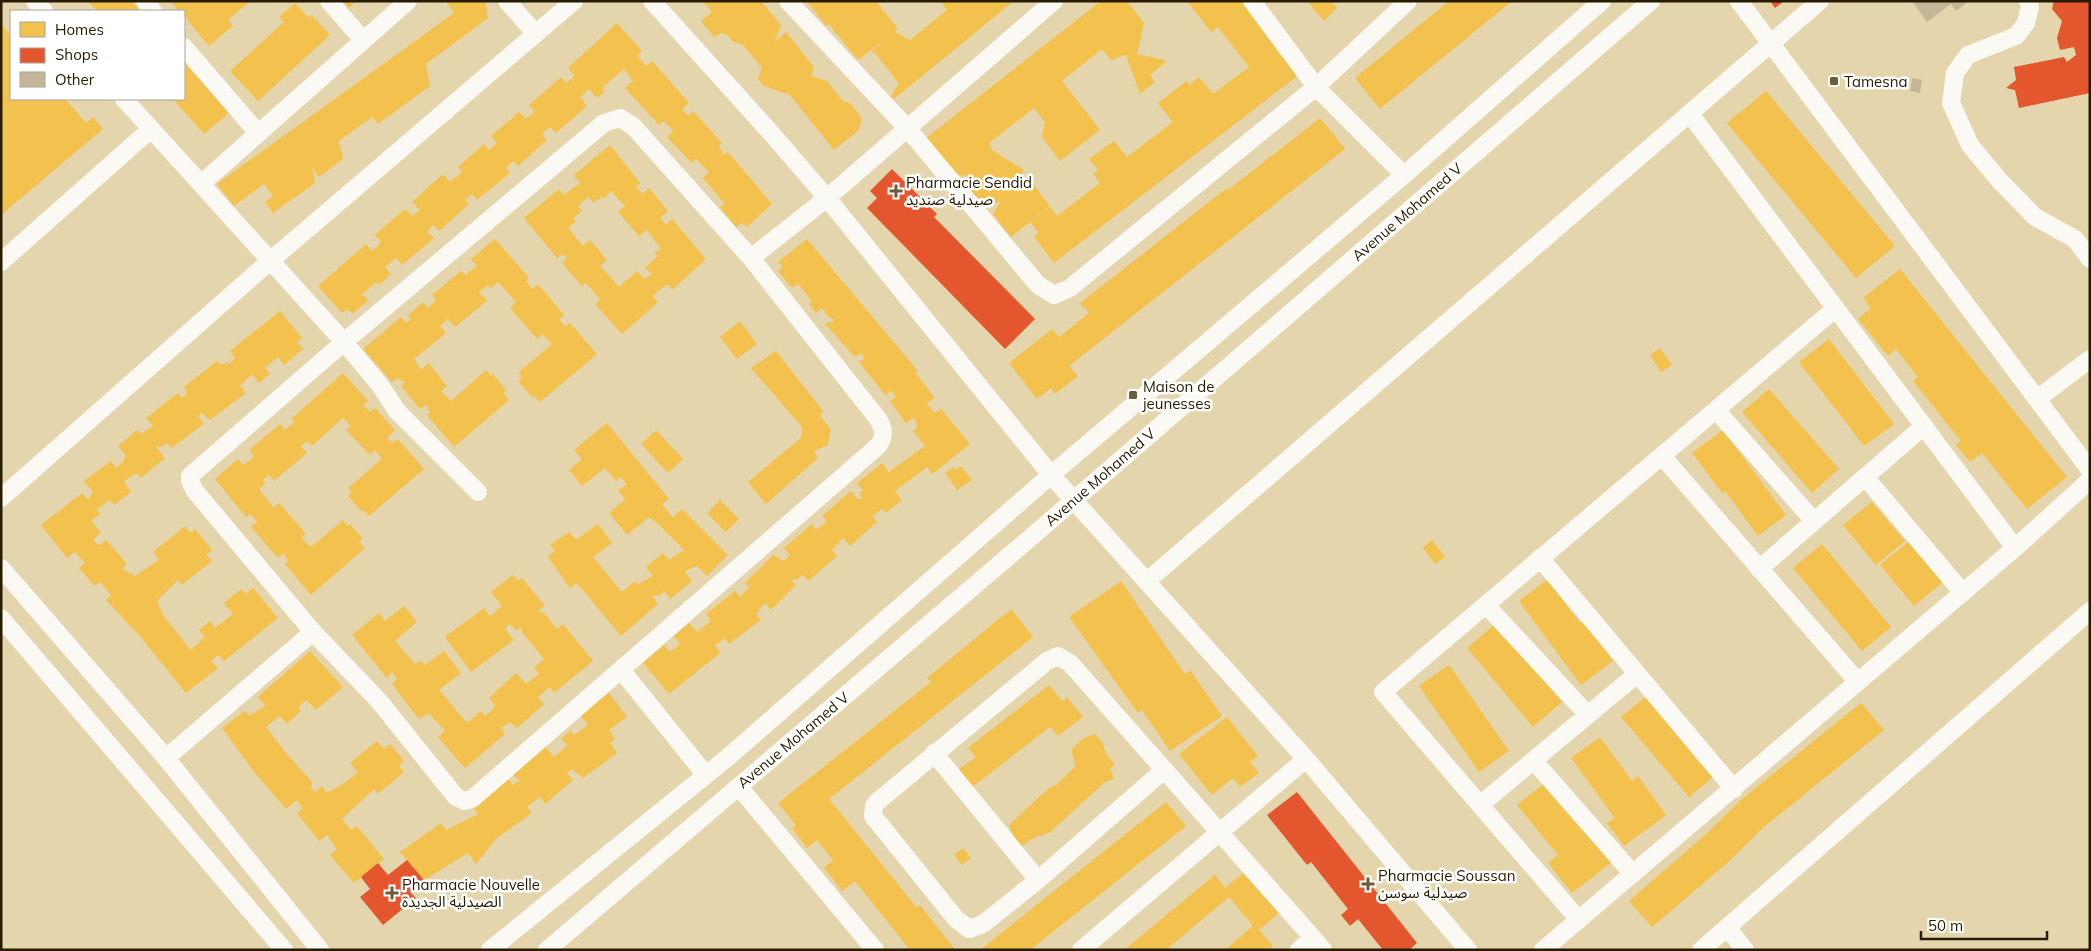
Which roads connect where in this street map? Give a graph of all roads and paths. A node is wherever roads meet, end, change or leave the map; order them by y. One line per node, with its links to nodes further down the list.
1 (329, 1): 16 (street)
2 (408, 1): 16 (street)
3 (507, 1): 15 (street)
4 (574, 1): 15 (street)
5 (652, 1): 27 (street)
6 (788, 1): 23 (street)
7 (1054, 1): 23 (street)
8 (1252, 1): 19 (street)
9 (1408, 1): 19 (street)
10 (1602, 1): 25 (street, Avenue Mohamed V)
11 (1651, 1): 45 (street, Avenue Mohamed V)
12 (1739, 1): 17 (street)
13 (1820, 1): 17 (street)
14 (2028, 1): 29 (street)
15 (536, 34): 30 (street)
16 (363, 40): 24 (street)
17 (1770, 45): 21 (street); 35 (street)
18 (185, 48): 24 (street)
19 (1316, 87): 23 (street); 25 (street)
20 (125, 100): 22 (street)
21 (1690, 114): 32 (street); 51 (street)
22 (151, 129): 26 (street); 31 (street)
23 (908, 129): 27 (street)
24 (257, 132): 26 (street)
25 (1404, 176): 40 (street, Avenue Mohamed V)
26 (201, 184): 30 (street)
27 (827, 198): 28 (street); 40 (street)
28 (751, 258): 33 (street); 57 (street)
29 (2090, 259)
30 (270, 261): 33 (street); 44 (street)
31 (1, 262)
32 (1836, 308): 36 (street); 37 (street)
33 (344, 342): 43 (street); 56 (street)
34 (2090, 359): 35 (street)
35 (2037, 399): 39 (street)
36 (1716, 410): 38 (street); 46 (street)
37 (1924, 426): 41 (street); 47 (street)
38 (1662, 456): 48 (street); 50 (street)
39 (2090, 470)
40 (1051, 475): 45 (street); 66 (street, Avenue Mohamed V)
41 (1864, 477): 46 (street); 52 (street)
42 (2090, 480): 47 (street)
43 (478, 492)
44 (1, 498)
45 (1074, 500): 51 (street); 67 (street, Avenue Mohamed V)
46 (1814, 521): 50 (street)
47 (2016, 548): 52 (street)
48 (1540, 558): 53 (street); 58 (street)
49 (1, 568): 62 (street)
50 (1760, 568): 59 (street)
51 (1148, 581): 63 (street)
52 (1963, 593): 59 (street)
53 (1486, 604): 60 (street); 69 (street)
54 (2090, 611): 74 (street)
55 (1, 618): 76 (street)
56 (314, 632): 57 (street); 62 (street)
57 (622, 671): 66 (street)
58 (1637, 674): 60 (street); 68 (street)
59 (1858, 682): 68 (street)
60 (1588, 715): 64 (street)
61 (934, 753): 65 (street); 72 (street); 72 (street)
62 (166, 758): 77 (street)
63 (1306, 759): 70 (street); 83 (street)
64 (1534, 761): 69 (street); 71 (street)
65 (1164, 770): 70 (street); 72 (street)
66 (705, 774): 78 (street, Avenue Mohamed V)
67 (739, 786): 79 (street, Avenue Mohamed V); 80 (street)
68 (1734, 788): 71 (street)
69 (1480, 805): 73 (street)
70 (1218, 831): 75 (street); 81 (street)
71 (1633, 874): 73 (street)
72 (1038, 880)
73 (1579, 920): 84 (street)
74 (1727, 927): 85 (street); 86 (street)
75 (1318, 944): 82 (street)
76 (284, 950)
77 (320, 950)
78 (490, 950)
79 (548, 950)
80 (875, 950)
81 (1081, 950)
82 (1299, 950)
83 (1468, 950)
84 (1543, 950)
85 (1701, 950)
86 (1746, 950)

